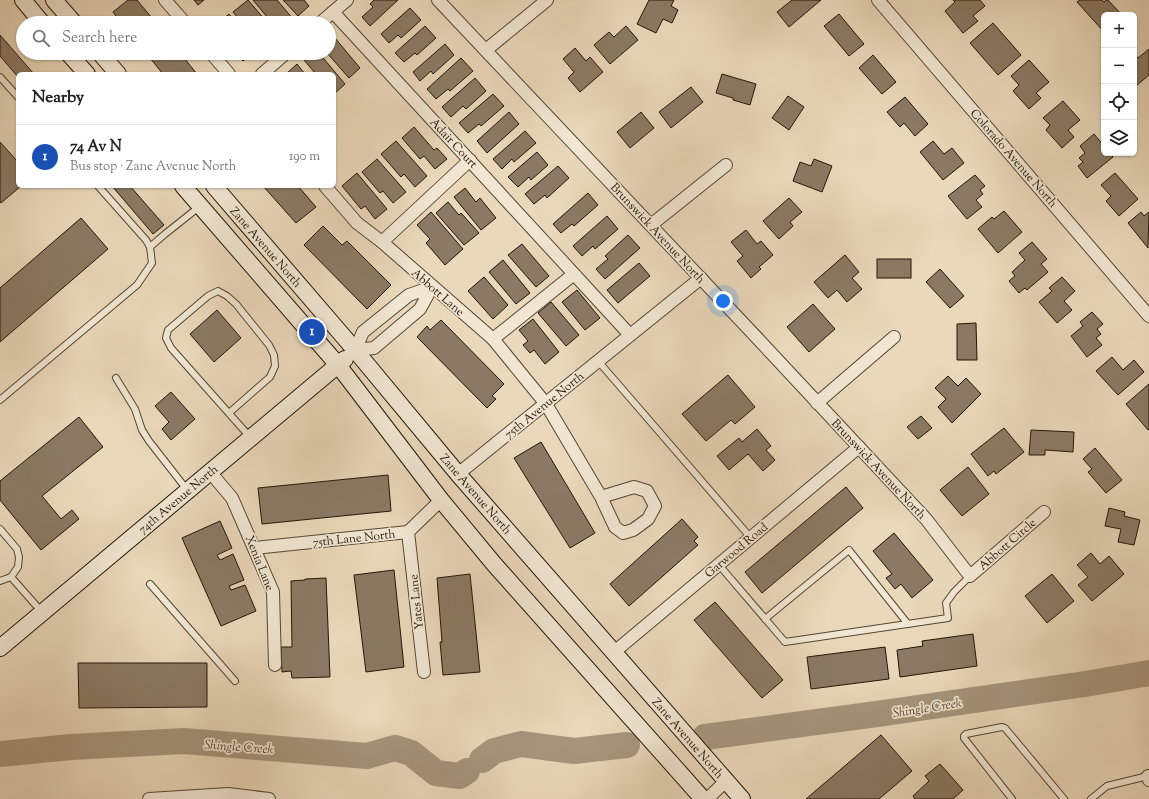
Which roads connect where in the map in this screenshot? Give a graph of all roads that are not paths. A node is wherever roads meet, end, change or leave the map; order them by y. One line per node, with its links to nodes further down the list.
1 (23, 0): 9 (street)
2 (54, 0): 10 (street)
3 (166, 0): 11 (street)
4 (347, 0): 8 (street)
5 (438, 0): 13 (street, Brunswick Avenue North)
6 (547, 0): 13 (street)
7 (878, 0): 37 (street, Colorado Avenue North)
8 (334, 12): 12 (street); 24 (street, Adair Court)
9 (36, 16)
10 (68, 16)
11 (179, 16)
12 (329, 16)
13 (486, 50): 31 (street, Brunswick Avenue North)
14 (74, 60): 18 (street)
15 (106, 60): 19 (street)
16 (217, 60): 20 (street)
17 (278, 60): 21 (street)
18 (84, 72)
19 (116, 72)
20 (227, 72)
21 (264, 72)
22 (0, 76): 23 (lane)
23 (16, 95)
24 (470, 160): 32 (street); 34 (street, Adair Court)
25 (726, 164): 31 (street)
26 (100, 188): 33 (lane)
27 (185, 188): 30 (street, Zane Avenue North)
28 (216, 188): 41 (street, Zane Avenue North)
29 (327, 188): 32 (street, Abbott Lane)
30 (200, 206): 33 (lane); 43 (street, Zane Avenue North)
31 (651, 226): 35 (street, Brunswick Avenue North)
32 (382, 242): 36 (street, Abbott Lane)
33 (150, 247): 45 (lane)
34 (574, 274): 38 (street); 40 (street)
35 (701, 278): 38 (street, 75th Avenue North); 46 (street, Brunswick Avenue North)
36 (432, 287): 40 (street, Abbott Lane); 41 (street); 41 (street)
37 (1149, 316)
38 (630, 335): 42 (street, 75th Avenue North)
39 (894, 337): 46 (street)
40 (493, 339): 47 (street, Abbott Lane)
41 (355, 350): 43 (street, 74th Avenue North); 52 (street, Zane Avenue North)
42 (598, 361): 47 (street, 75th Avenue North); 59 (lane)
43 (338, 365): 49 (street, 74th Avenue North); 55 (street, Zane Avenue North)
44 (116, 378): 53 (lane)
45 (0, 400)
46 (817, 403): 50 (street, Brunswick Avenue North)
47 (546, 404): 52 (street, 75th Avenue North); 54 (street, Abbott Lane)
48 (229, 413): 48 (lane); 49 (lane)
49 (251, 438): 51 (street, 74th Avenue North)
50 (859, 447): 59 (street, Garwood Road); 62 (street, Brunswick Avenue North)
51 (210, 472): 53 (street, 74th Avenue North); 60 (street, Xenia Lane)
52 (458, 474): 70 (street, Zane Avenue North)
53 (188, 491): 66 (street, 74th Avenue North)
54 (601, 497): 54 (street)
55 (441, 500): 58 (street, 75th Lane North); 78 (street, Zane Avenue North)
56 (1044, 512): 62 (street, Abbott Circle)
57 (0, 529): 63 (lane)
58 (408, 532): 60 (street, 75th Lane North); 72 (street, Yates Lane)
59 (751, 538): 61 (street, Garwood Road)
60 (254, 548): 71 (street, Xenia Lane)
61 (719, 565): 67 (lane); 70 (street, Garwood Road)
62 (970, 576): 68 (lane)
63 (12, 577): 64 (lane); 66 (lane)
64 (0, 580)
65 (150, 584): 73 (lane)
66 (42, 613): 69 (street, 74th Avenue North)
67 (765, 619): 68 (lane); 68 (lane)
68 (908, 624)
69 (0, 648)
70 (613, 653): 75 (street, Zane Avenue North)
71 (275, 665)
72 (424, 672)
73 (235, 681)
74 (1149, 778): 83 (lane)
75 (726, 781): 79 (street); 80 (street, Zane Avenue North)
76 (149, 799): 77 (street)
77 (268, 799)
78 (703, 799)
79 (707, 799)
80 (742, 799)
81 (1012, 799): 82 (lane)
82 (1064, 799)
83 (1091, 799)

